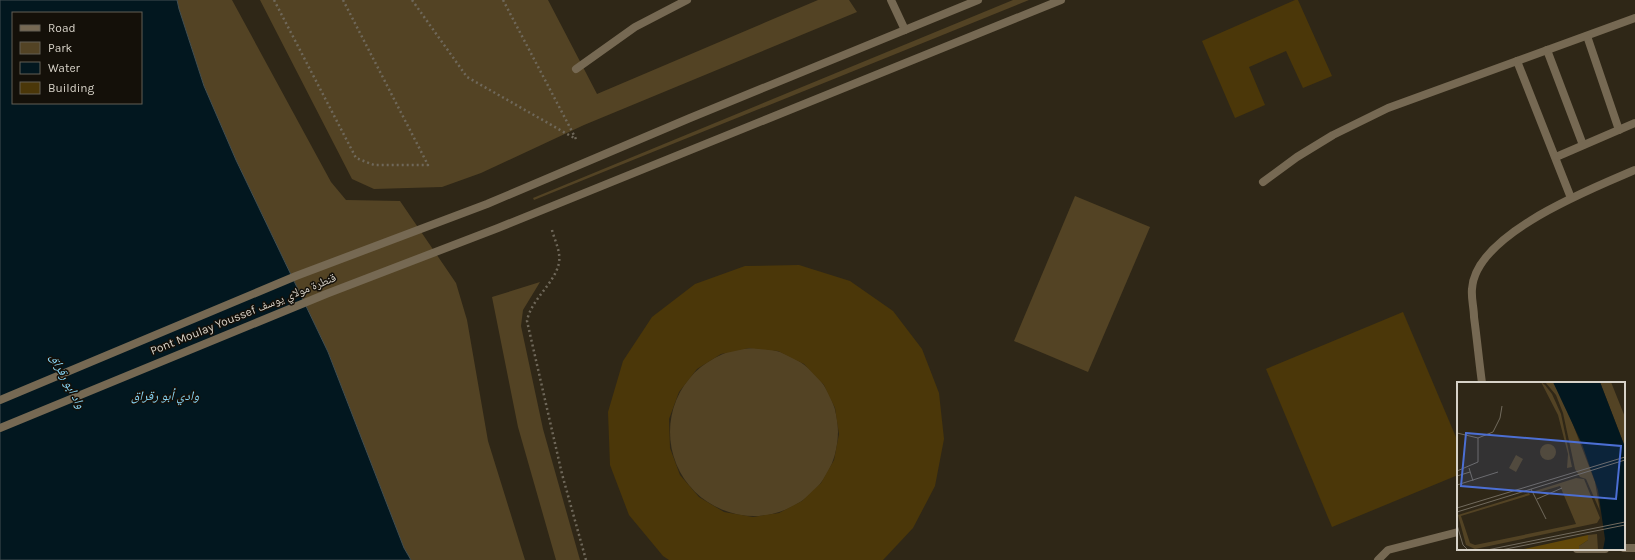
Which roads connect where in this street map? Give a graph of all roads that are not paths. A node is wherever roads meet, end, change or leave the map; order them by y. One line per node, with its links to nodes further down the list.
1 (687, 0): 10 (street)
2 (891, 0): 6 (street)
3 (978, 0): 6 (street, Pont Moulay Youssef قنطرة مولاي يوسف)
4 (1061, 0): 20 (street, Pont Moulay Youssef قنطرة مولاي يوسف)
5 (1634, 21): 7 (street)
6 (905, 30): 19 (street, Pont Moulay Youssef قنطرة مولاي يوسف)
7 (1587, 36): 8 (street); 12 (street)
8 (1547, 50): 9 (street); 13 (street)
9 (1517, 61): 14 (street); 16 (street)
10 (576, 69)
11 (1635, 123): 12 (street)
12 (1619, 130): 13 (street)
13 (1582, 145): 14 (street)
14 (1556, 156): 17 (street)
15 (1635, 170): 17 (street)
16 (1263, 182)
17 (1571, 198): 18 (street)
18 (1482, 382)
19 (0, 400)
20 (0, 428)
21 (1457, 532): 22 (street)
22 (1378, 560)

